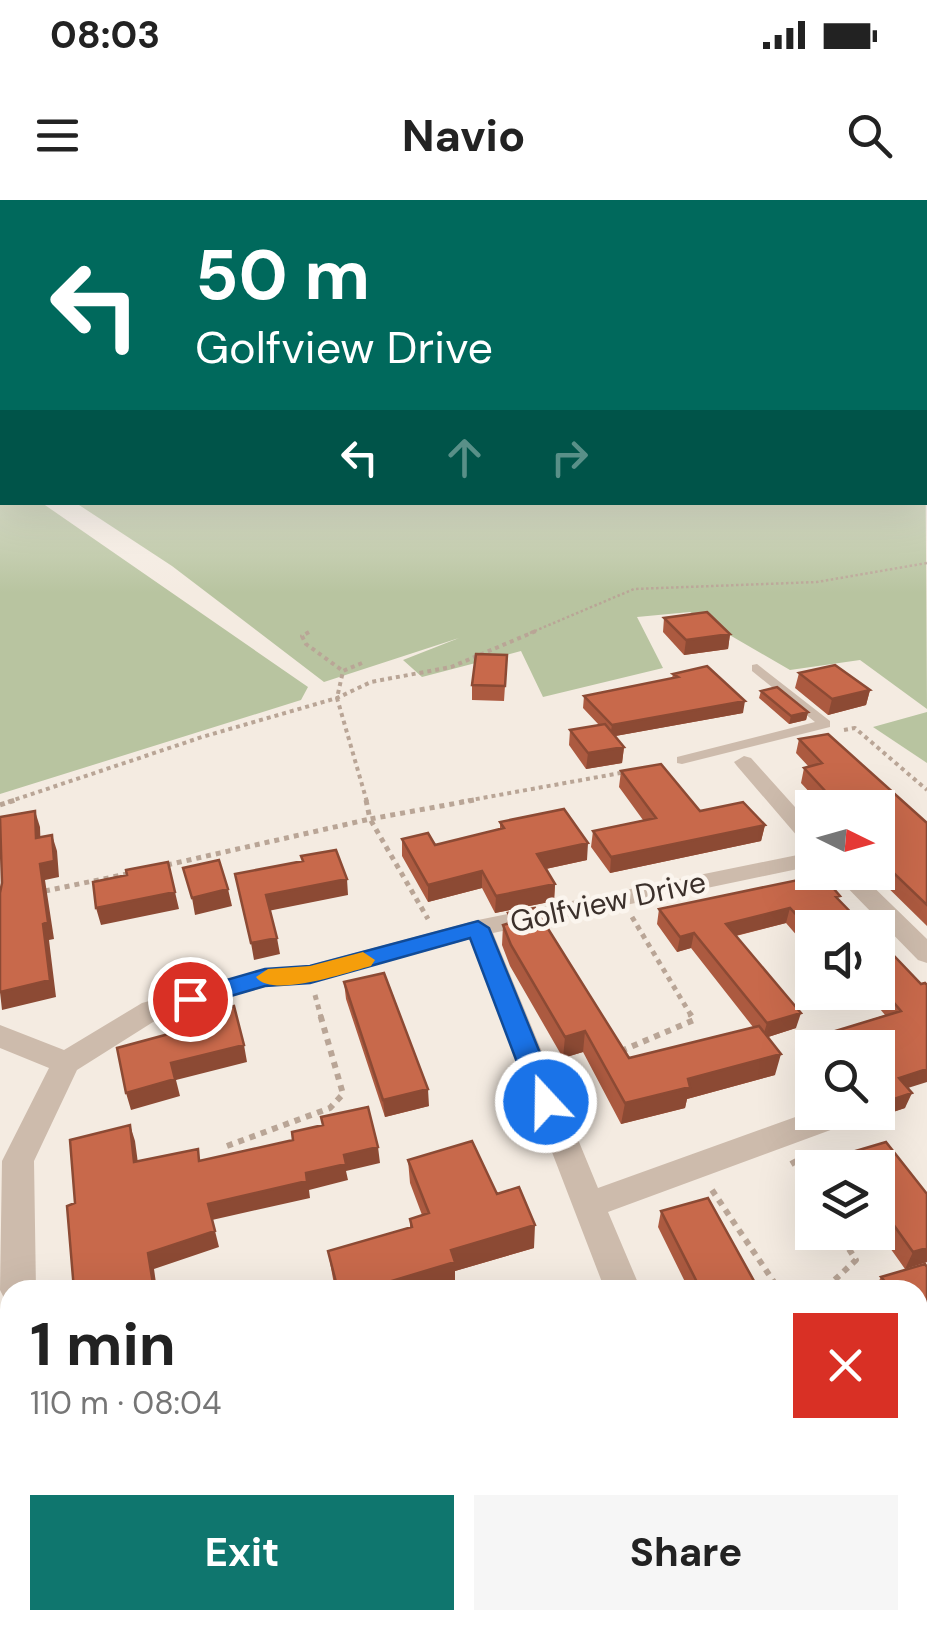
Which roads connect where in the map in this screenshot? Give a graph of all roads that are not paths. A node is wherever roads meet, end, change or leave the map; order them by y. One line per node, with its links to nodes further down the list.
1 (757, 668): 2 (lane)
2 (737, 755): 3 (lane); 4 (street)
3 (682, 760)
4 (795, 820)
5 (795, 863): 7 (street, Golfview Drive)
6 (862, 890): 8 (street)
7 (478, 928): 10 (street, Golfview Drive); 12 (street)
8 (927, 954)
9 (0, 1036): 10 (street)
10 (66, 1064): 13 (street)
11 (795, 1130): 12 (street)
12 (587, 1206): 14 (street)
13 (18, 1280)
14 (619, 1280)

